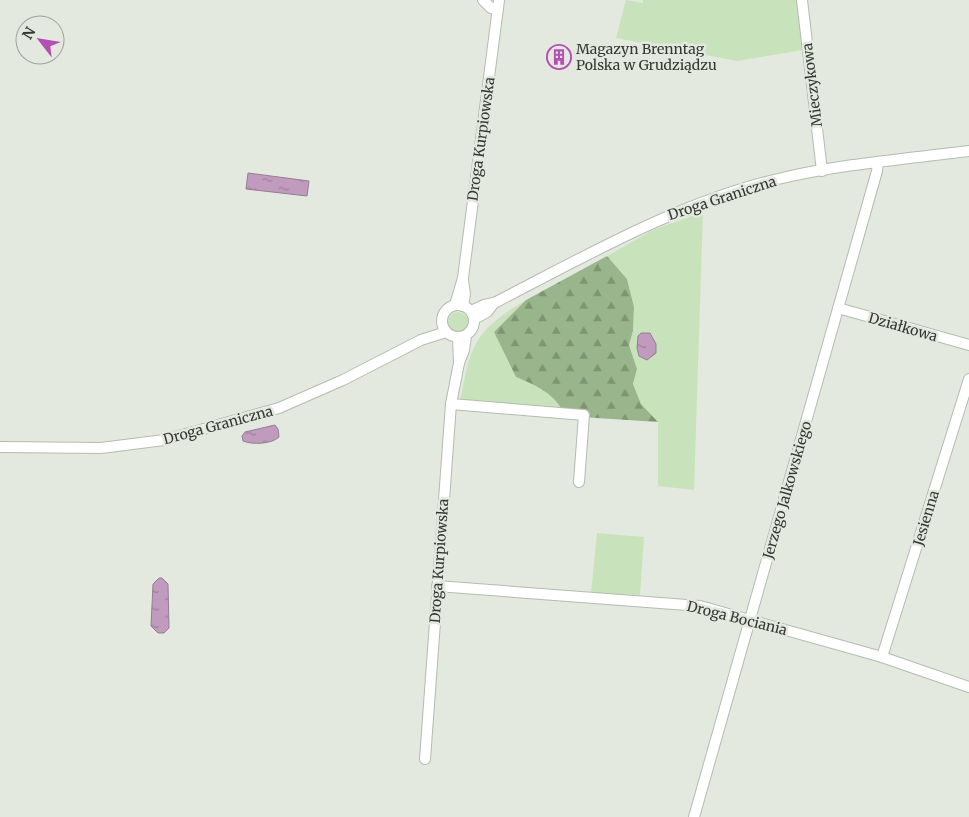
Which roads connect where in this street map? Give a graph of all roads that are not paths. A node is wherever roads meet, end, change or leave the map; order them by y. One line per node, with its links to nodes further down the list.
1 (483, 0): 3 (street)
2 (802, 0): 6 (street, Mieczykowa)
3 (499, 5): 8 (street, Droga Kurpiowska)
4 (969, 151): 5 (street, Droga Graniczna)
5 (878, 163): 6 (street, Droga Graniczna); 7 (street, Jerzego Jalkowskiego)
6 (822, 171): 8 (street, Droga Graniczna)
7 (838, 308): 11 (street, Działkowa); 17 (street, Jerzego Jalkowskiego)
8 (466, 310): 9 (street); 10 (street)
9 (444, 329): 10 (street); 14 (street, Droga Graniczna)
10 (462, 337): 13 (street, Droga Kurpiowska)
11 (969, 345)
12 (969, 379): 18 (street, Jesienna)
13 (451, 404): 15 (street); 16 (street, Droga Kurpiowska)
14 (0, 447)
15 (579, 482)
16 (437, 586): 17 (street, Droga Bociania); 20 (street, Droga Kurpiowska)
17 (750, 621): 18 (street, Droga Bociania); 21 (street, Jerzego Jalkowskiego)
18 (882, 657): 19 (street, Droga Bociania)
19 (969, 687)
20 (425, 759)
21 (694, 817)

